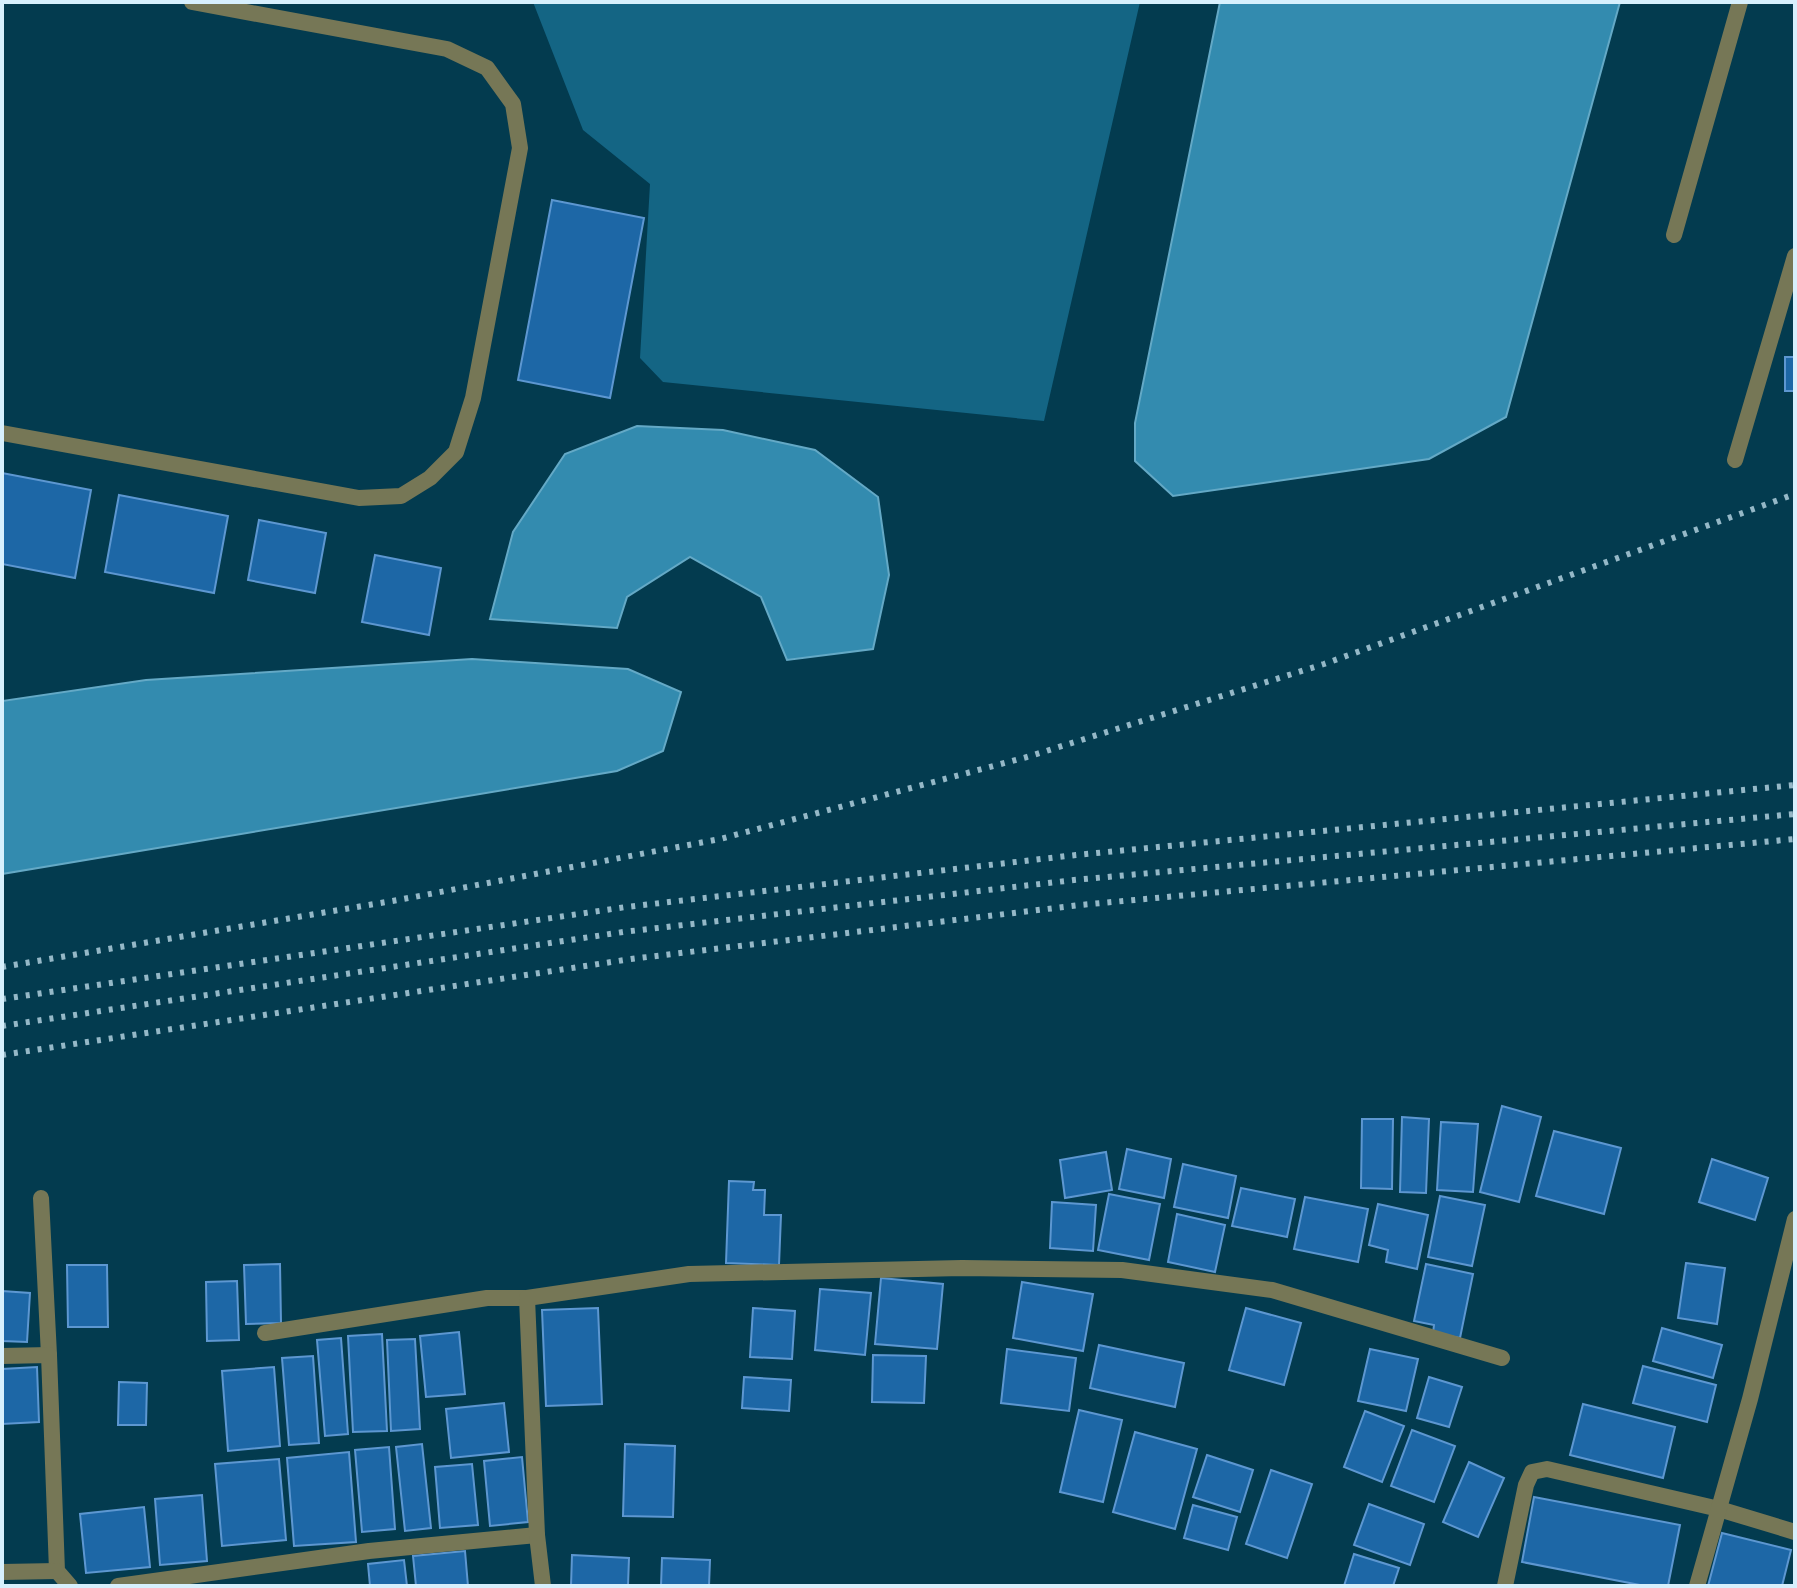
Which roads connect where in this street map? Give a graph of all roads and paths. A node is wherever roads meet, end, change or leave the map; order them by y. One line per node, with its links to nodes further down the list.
1 (192, 2): 3 (street)
2 (1740, 2): 4 (street)
3 (214, 4): 6 (street)
4 (1674, 235)
5 (1795, 256): 7 (street)
6 (2, 433)
7 (1735, 460)
8 (41, 1198): 12 (street)
9 (1795, 1219): 15 (street)
10 (527, 1298): 11 (street); 14 (street); 17 (street)
11 (265, 1333)
12 (49, 1355): 13 (street); 18 (street)
13 (2, 1356)
14 (1502, 1358)
15 (1719, 1509): 16 (street); 23 (street); 24 (street)
16 (1795, 1532)
17 (537, 1535): 21 (street); 22 (street)
18 (57, 1571): 19 (street); 20 (street)
19 (2, 1572)
20 (70, 1586)
21 (118, 1586)
22 (543, 1586)
23 (1505, 1586)
24 (1697, 1586)

